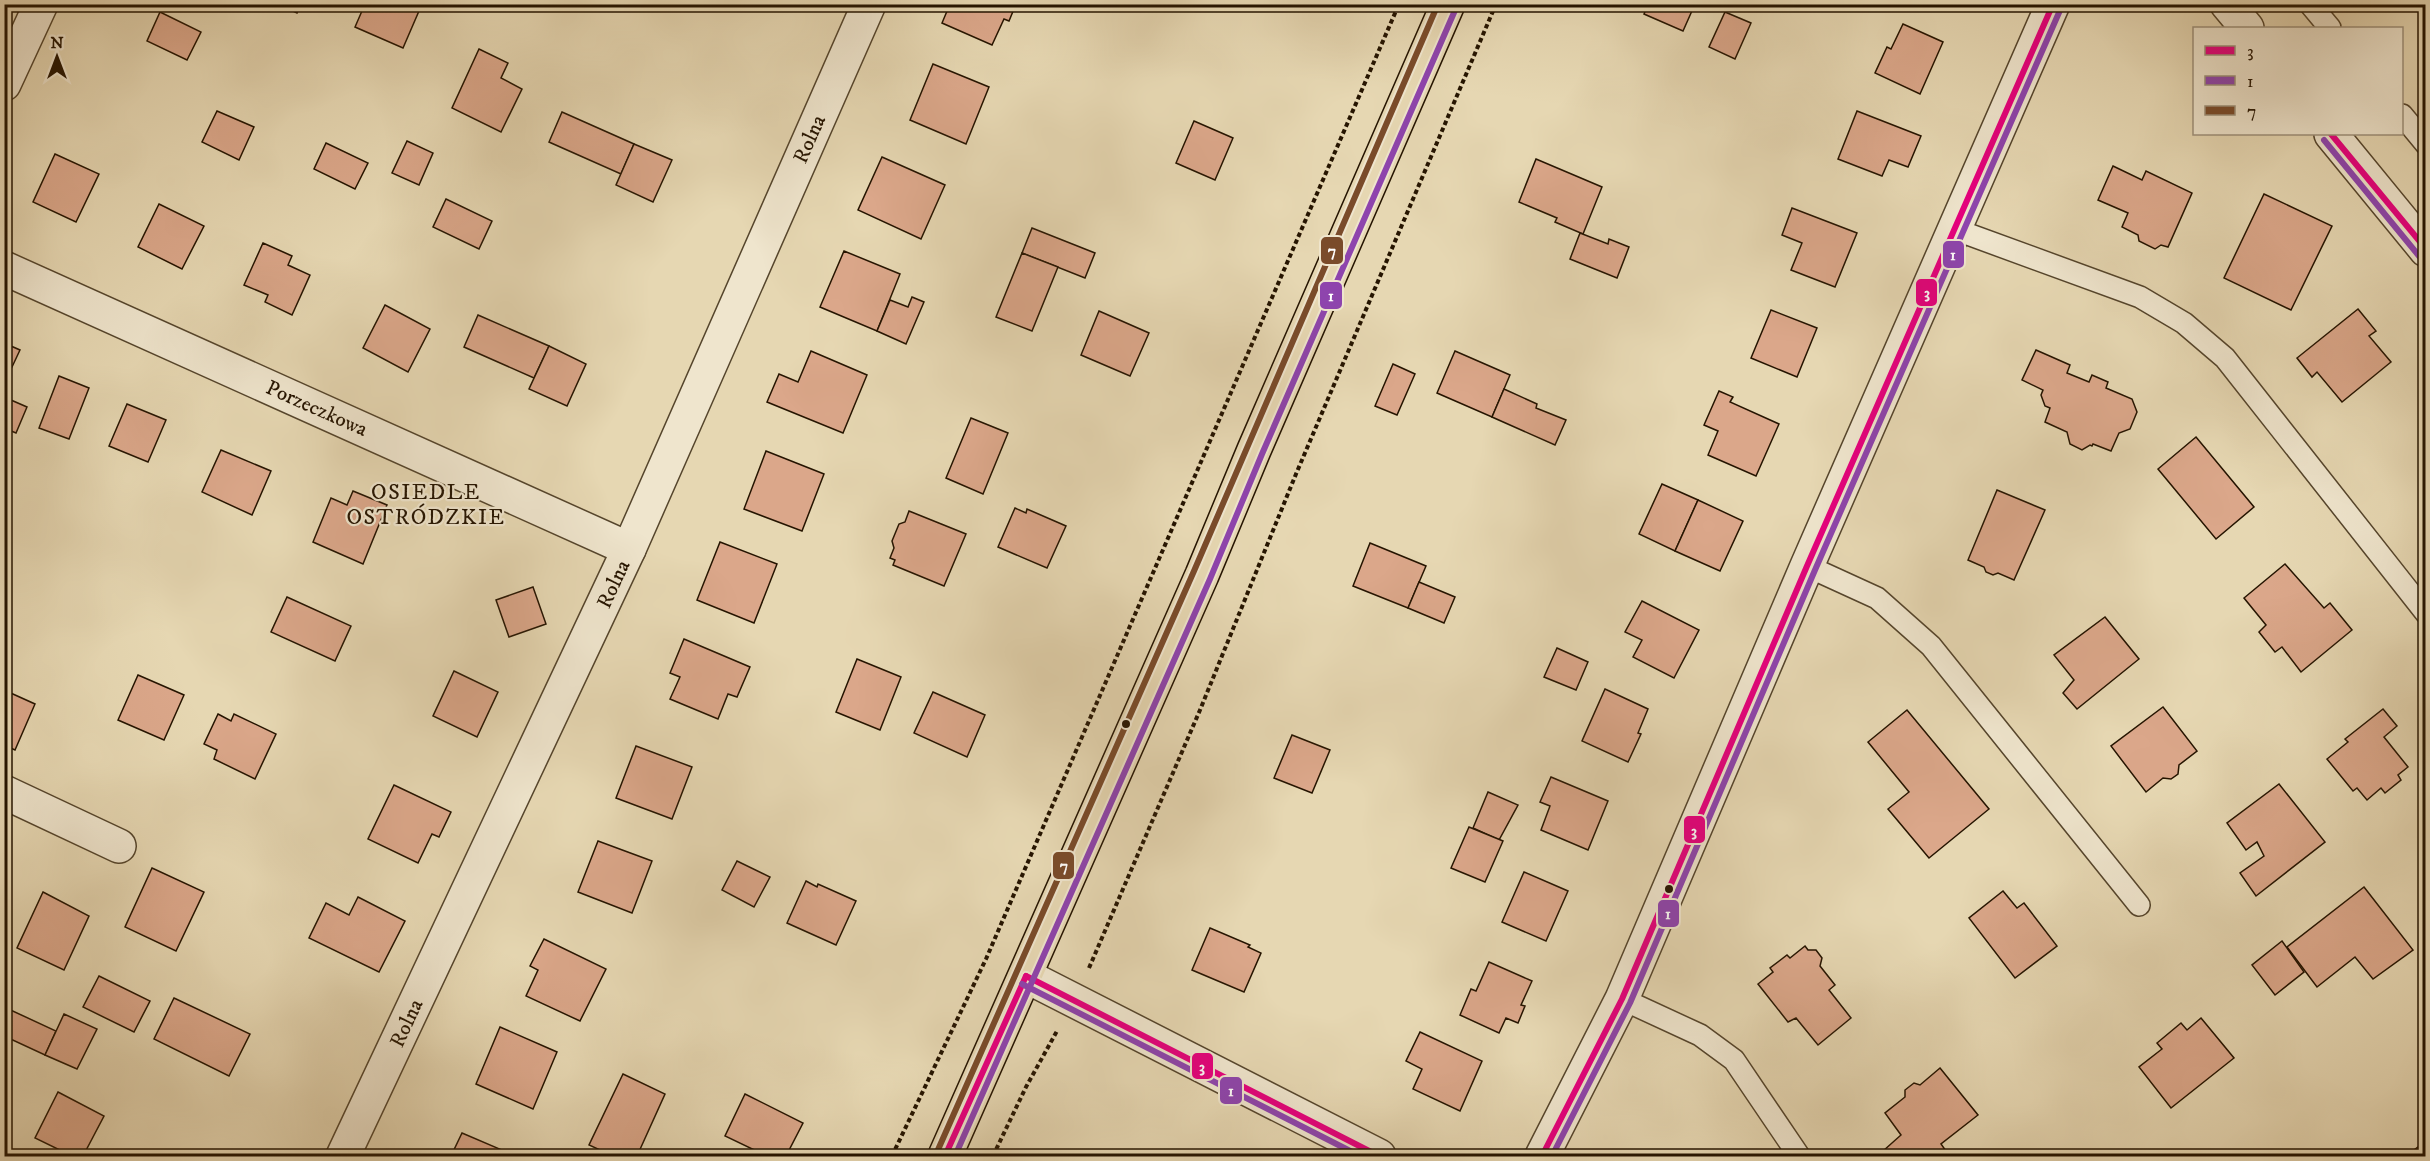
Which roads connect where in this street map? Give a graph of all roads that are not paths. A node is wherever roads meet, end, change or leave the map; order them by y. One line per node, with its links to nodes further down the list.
1 (41, 4): 9 (street)
2 (868, 4): 16 (street, Rolna)
3 (1448, 4): 22 (main road)
4 (2053, 4): 13 (street)
5 (2227, 4): 7 (street)
6 (2310, 4): 8 (lane)
7 (2246, 27)
8 (2329, 27)
9 (4, 84)
10 (2403, 116): 12 (lane)
11 (2332, 135): 14 (street)
12 (2426, 144)
13 (1954, 229): 17 (street); 18 (lane)
14 (2426, 250)
15 (4, 268): 16 (street, Porzeczkowa)
16 (629, 549): 24 (street, Rolna)
17 (1807, 566): 21 (lane); 23 (street)
18 (2426, 613)
19 (4, 792): 20 (street)
20 (120, 846)
21 (2139, 905)
22 (1026, 976): 25 (main road); 26 (street)
23 (1622, 999): 27 (street); 28 (lane)
24 (343, 1156)
25 (945, 1156)
26 (1379, 1156)
27 (1542, 1156)
28 (1799, 1156)

